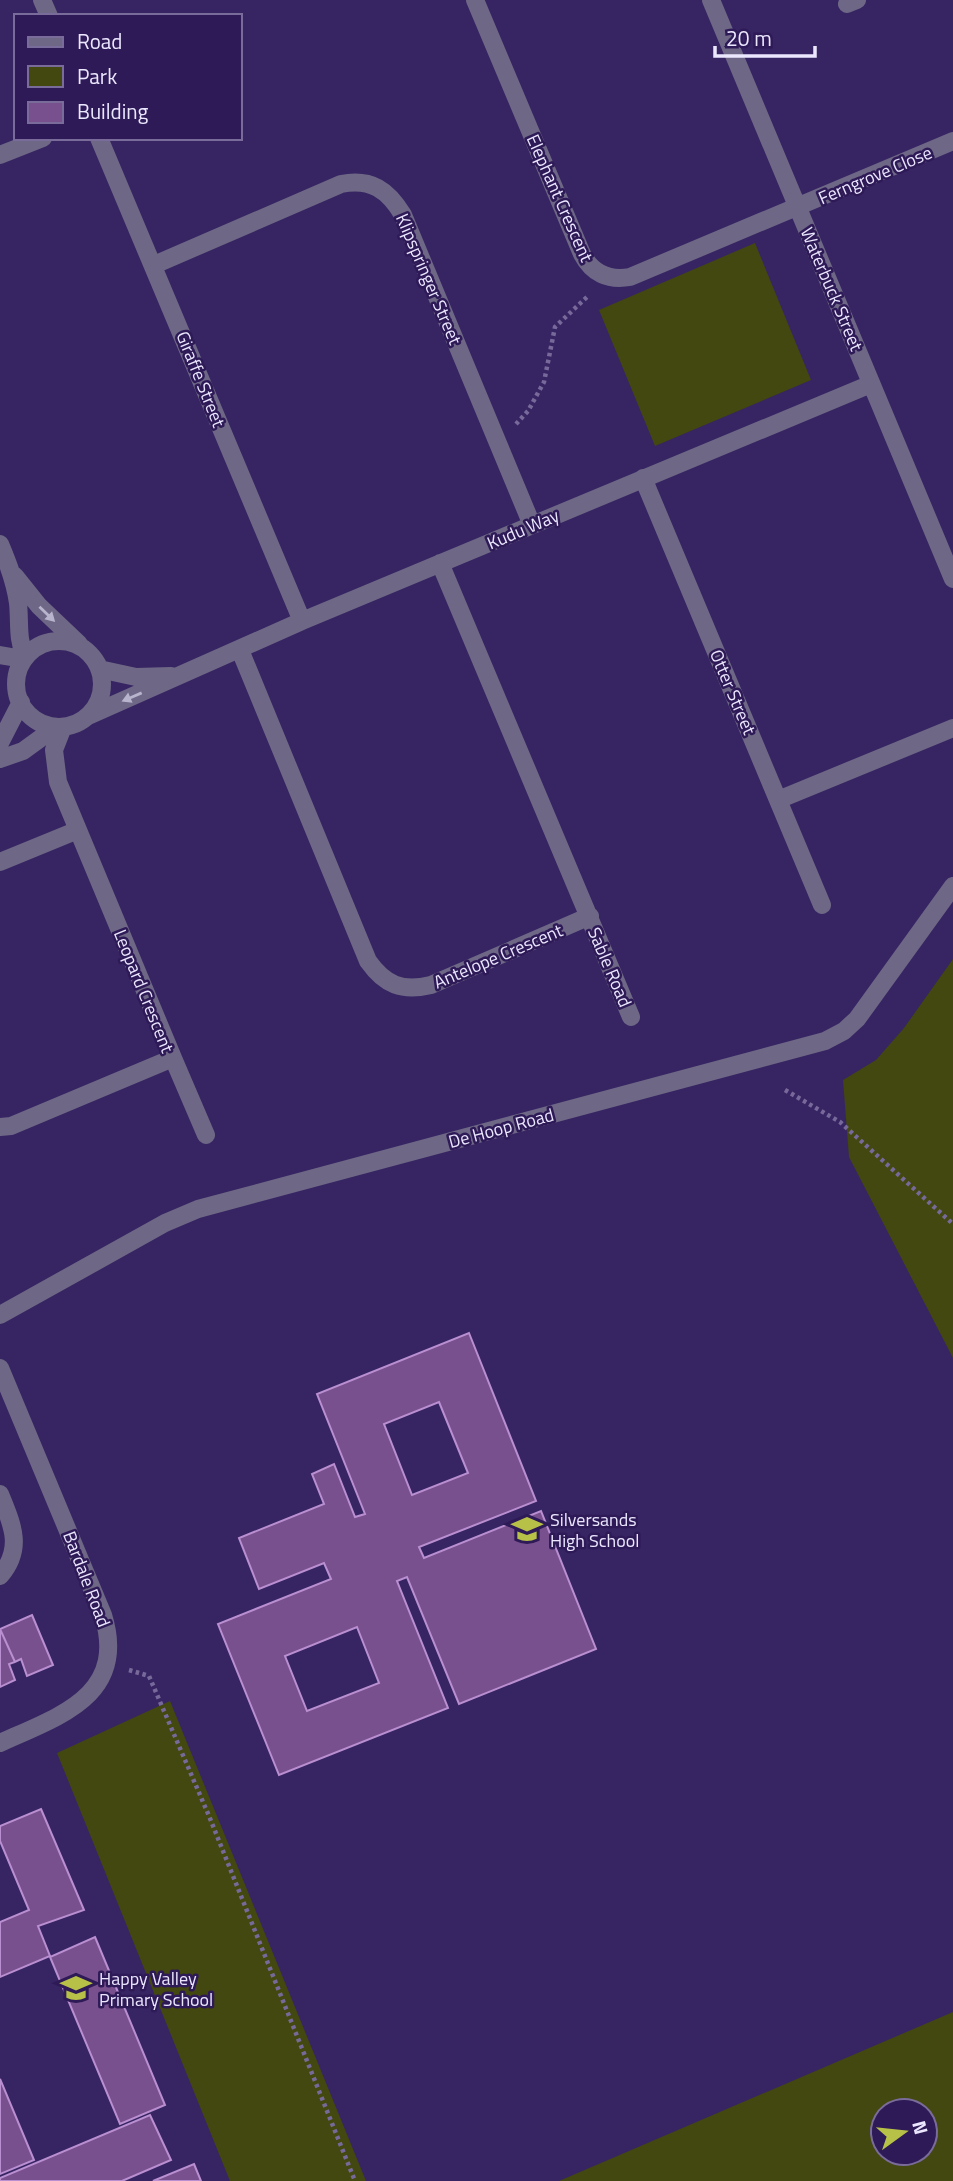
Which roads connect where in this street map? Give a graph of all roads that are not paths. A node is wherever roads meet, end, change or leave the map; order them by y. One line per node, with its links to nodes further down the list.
1 (475, 0): 7 (street, Elephant Crescent)
2 (710, 0): 7 (street, Waterbuck Street)
3 (38, 140): 6 (street)
4 (100, 140): 8 (street, Giraffe Street)
5 (953, 141): 7 (street, Ferngrove Close)
6 (0, 155)
7 (798, 208): 9 (street, Waterbuck Street)
8 (154, 265): 11 (street, Klipspringer Street); 16 (street, Giraffe Street)
9 (871, 384): 10 (street, Kudu Way); 15 (street, Waterbuck Street)
10 (643, 478): 11 (street, Kudu Way); 31 (street, Otter Street)
11 (531, 525): 13 (street, Kudu Way)
12 (0, 544): 14 (street)
13 (440, 563): 16 (street, Kudu Way); 36 (street)
14 (12, 573): 17 (street, one-way to 17); 20 (street)
15 (953, 579)
16 (302, 621): 18 (street, Kudu Way)
17 (86, 650): 20 (street); 21 (street)
18 (240, 650): 22 (street, Kudu Way); 36 (street, Antelope Crescent)
19 (0, 654): 20 (street)
20 (24, 658): 24 (street)
21 (99, 669): 22 (street, Kudu Way); 25 (street)
22 (175, 675): 25 (street, Kudu Way, one-way to 25)
23 (0, 690): 24 (street)
24 (20, 700): 26 (street); 28 (street)
25 (88, 716): 26 (street)
26 (59, 727): 29 (street); 30 (street, Leopard Crescent)
27 (953, 728): 31 (street)
28 (0, 743)
29 (7, 757): 30 (street)
30 (56, 774): 32 (street, Leopard Crescent)
31 (778, 800): 35 (street, Otter Street)
32 (78, 830): 33 (street); 38 (street, Leopard Crescent)
33 (0, 862)
34 (953, 886): 41 (street, De Hoop Road)
35 (822, 905)
36 (590, 916): 37 (street, Sable Road)
37 (631, 1017)
38 (173, 1058): 39 (street, Leopard Crescent); 40 (street)
39 (0, 1127)
40 (206, 1135)
41 (0, 1315)
42 (0, 1368): 45 (street, Bardale Road)
43 (0, 1494): 44 (street)
44 (0, 1576)
45 (0, 1743)

